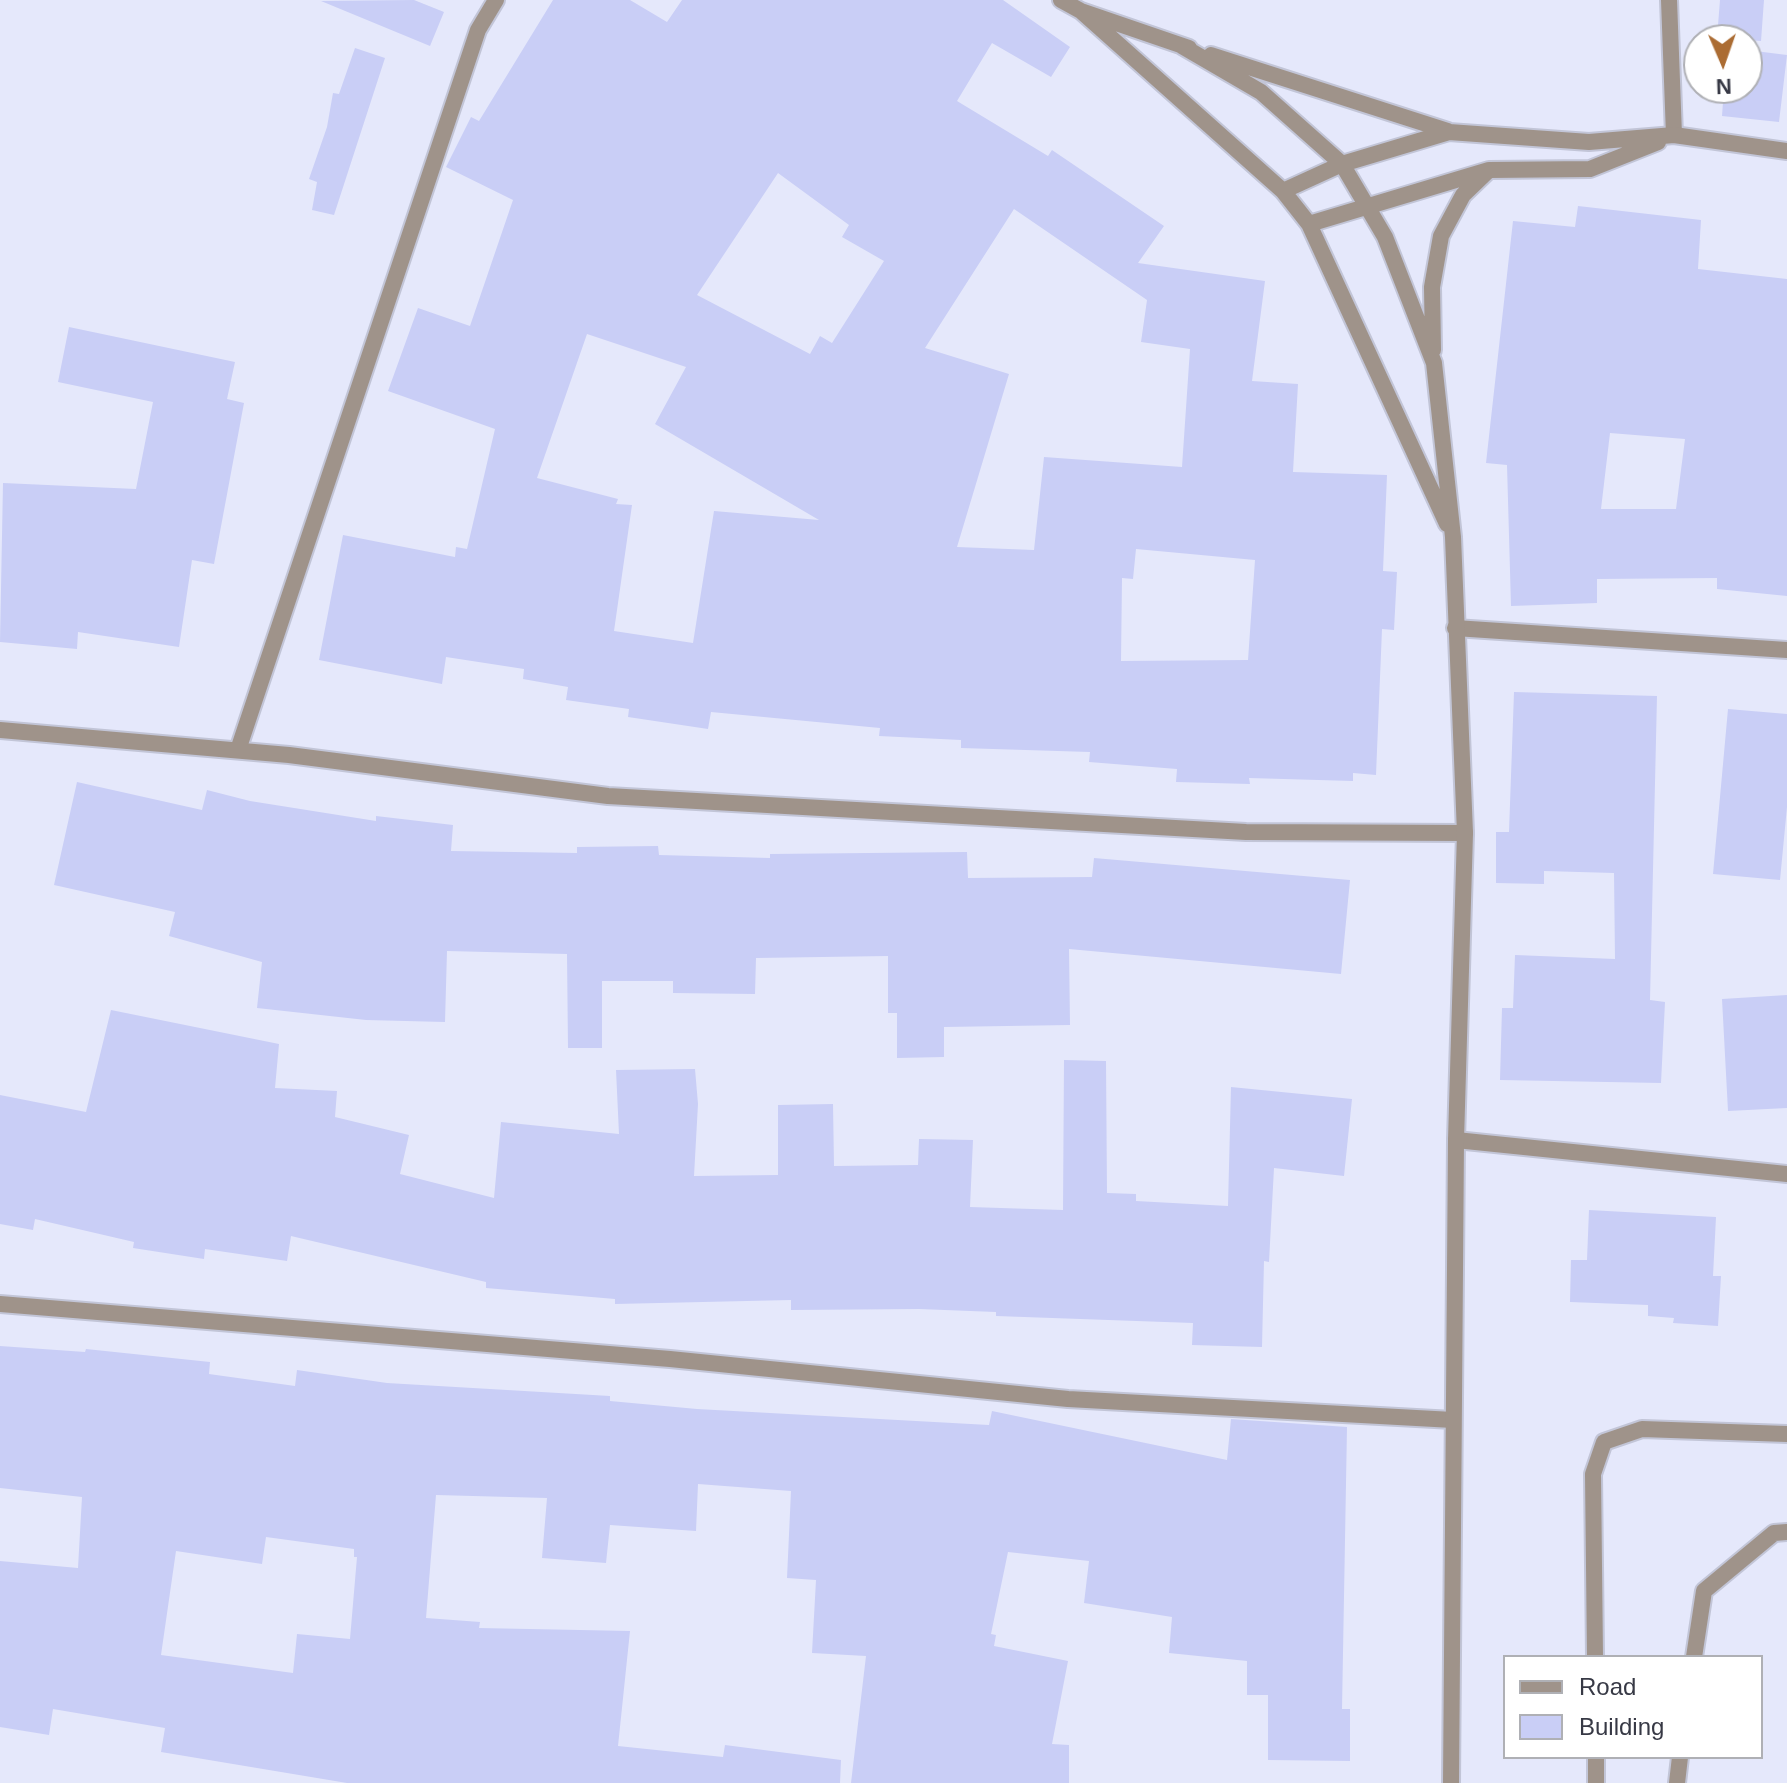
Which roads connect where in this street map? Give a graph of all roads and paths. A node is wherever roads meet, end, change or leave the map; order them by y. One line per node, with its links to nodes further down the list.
1 (496, 0): 19 (street)
2 (1061, 0): 4 (street)
3 (1669, 0): 7 (street)
4 (1081, 11): 5 (street); 11 (street)
5 (1182, 46): 6 (street); 9 (street)
6 (1449, 132): 7 (street); 9 (street)
7 (1674, 135): 8 (street); 10 (street)
8 (1787, 151)
9 (1342, 164): 11 (street); 12 (street)
10 (1489, 170): 12 (street); 14 (street)
11 (1283, 191): 13 (street)
12 (1366, 206): 13 (street); 14 (street)
13 (1309, 224): 15 (street)
14 (1434, 363): 15 (street)
15 (1453, 537): 16 (street)
16 (1455, 628): 17 (street); 20 (street)
17 (1787, 650)
18 (0, 730): 19 (street)
19 (238, 750): 20 (street)
20 (1465, 833): 21 (street)
21 (1456, 1140): 22 (street); 24 (street)
22 (1787, 1174)
23 (0, 1304): 24 (street)
24 (1453, 1420): 31 (street)
25 (1787, 1434): 27 (street)
26 (1787, 1532): 28 (street)
27 (1595, 1655)
28 (1694, 1655)
29 (1596, 1759): 32 (street)
30 (1680, 1759): 33 (street)
31 (1451, 1783)
32 (1596, 1783)
33 (1677, 1783)

